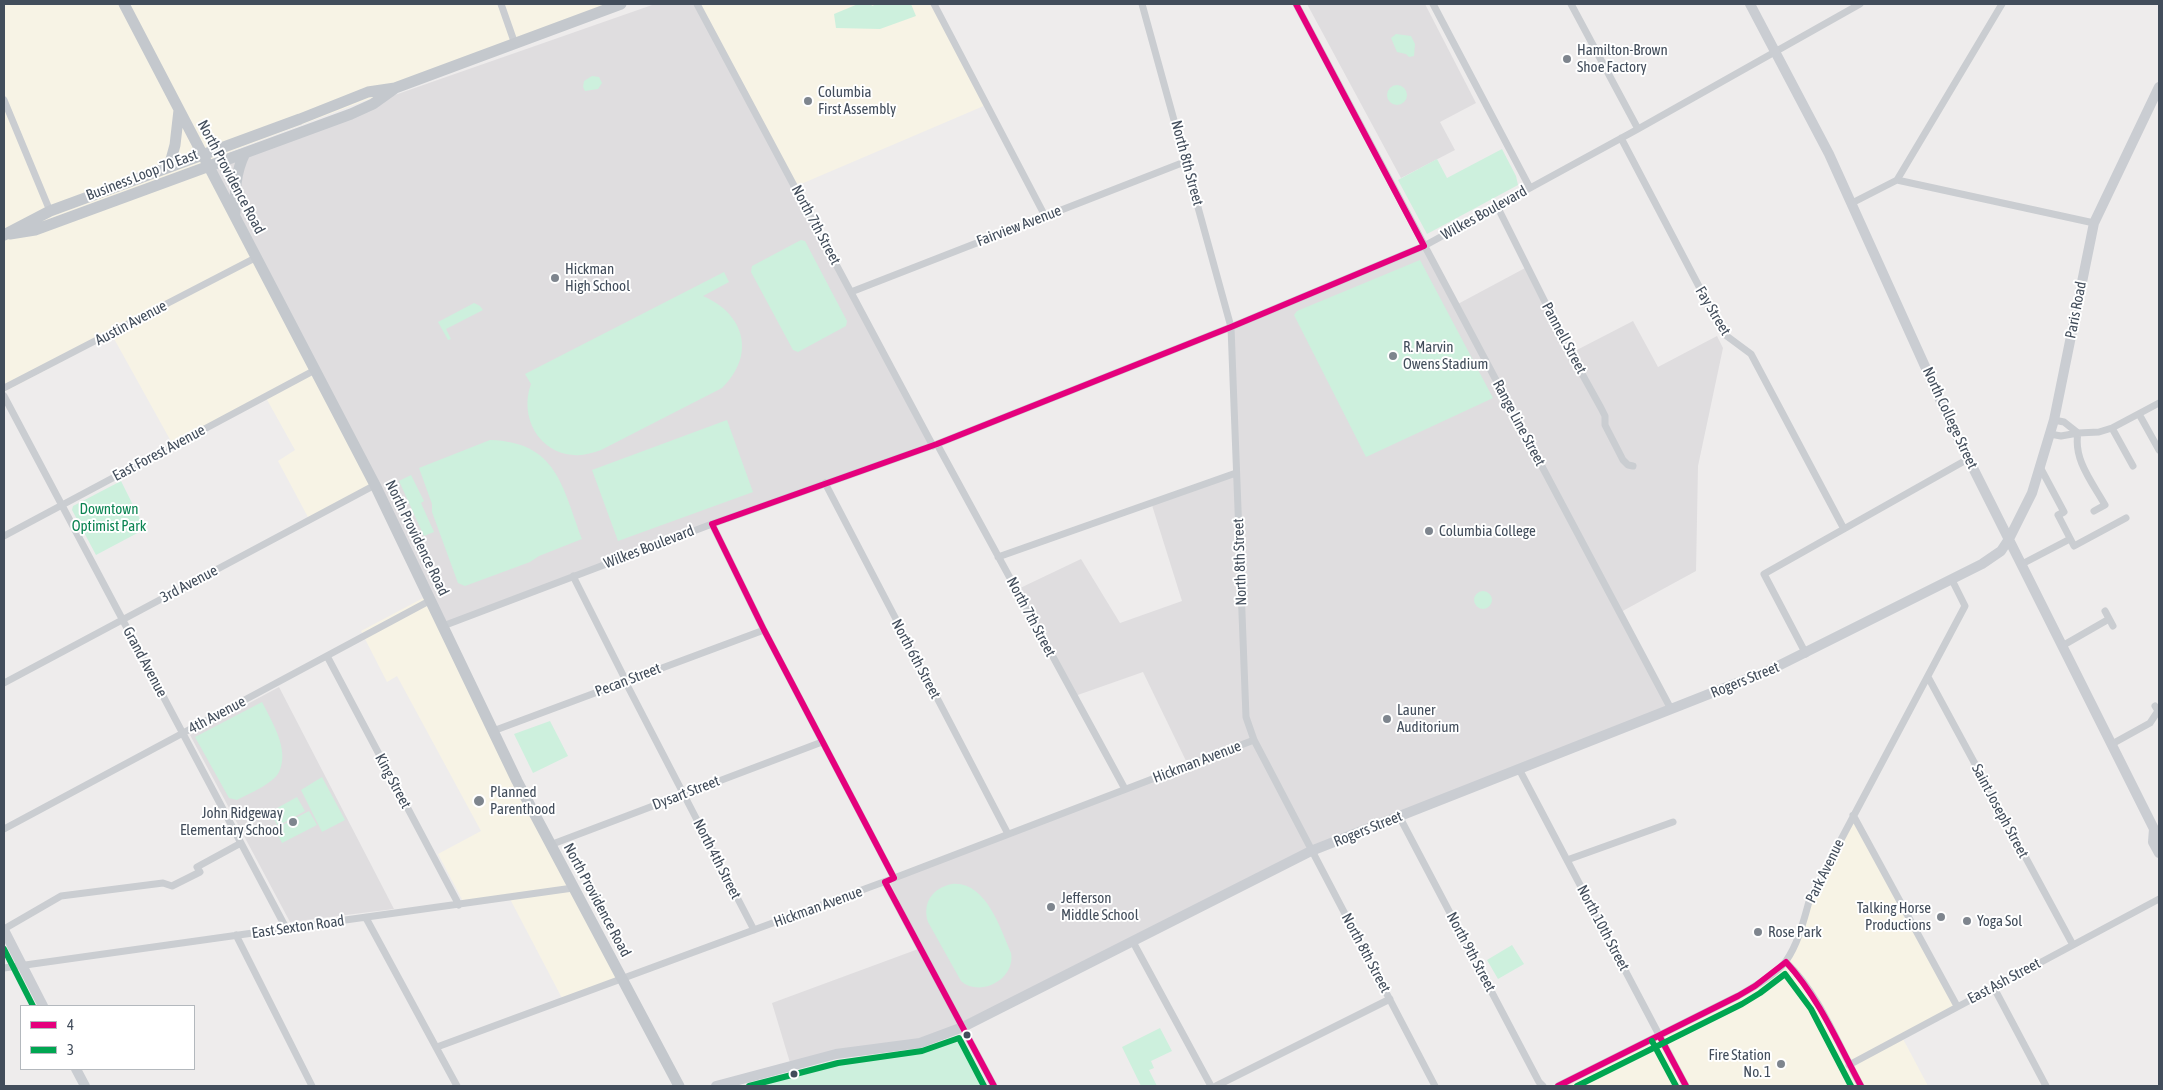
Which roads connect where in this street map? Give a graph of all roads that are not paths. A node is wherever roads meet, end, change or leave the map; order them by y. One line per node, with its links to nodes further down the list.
1 (124, 4): 18 (main road, North Providence Road)
2 (501, 4): 13 (street)
3 (621, 4): 13 (main road, Business Loop 70 East)
4 (698, 4): 37 (street, North 7th Street)
5 (934, 4): 32 (street)
6 (1142, 4): 23 (street, North 8th Street)
7 (1296, 4): 35 (street, Range Line Street)
8 (1433, 4): 27 (street)
9 (1571, 4): 19 (street)
10 (1750, 4): 14 (street, North College Street)
11 (1860, 4): 14 (street, Wilkes Boulevard)
12 (2002, 4): 26 (street)
13 (515, 44): 16 (main road, Business Loop 70 East)
14 (1776, 52): 19 (street, Wilkes Boulevard); 28 (street, North College Street)
15 (2159, 87): 33 (street, Paris Road)
16 (395, 88): 21 (main road, Business Loop 70 East); 22 (main road, Business Loop 70 East)
17 (4, 100): 30 (street)
18 (179, 110): 22 (main road, North Providence Road); 25 (main road)
19 (1638, 129): 20 (street, Wilkes Boulevard)
20 (1621, 138): 27 (street, Wilkes Boulevard); 61 (street, Fay Street)
21 (245, 153): 24 (main road, Business Loop 70 East); 31 (main road)
22 (202, 155): 24 (main road, North Providence Road); 25 (main road, Business Loop 70 East)
23 (1187, 161): 32 (street, Fairview Avenue); 38 (street, North 8th Street)
24 (208, 166): 31 (main road, North Providence Road); 34 (main road, Business Loop 70 East)
25 (169, 167): 30 (main road, Business Loop 70 East)
26 (1897, 180): 28 (street); 33 (street)
27 (1530, 188): 29 (street, Wilkes Boulevard)
28 (1852, 203): 50 (street, North College Street)
29 (1497, 206): 35 (street, Wilkes Boulevard); 51 (street, Pannell Street)
30 (50, 211): 34 (main road, Business Loop 70 East)
31 (234, 214): 36 (main road, North Providence Road)
32 (1046, 216): 37 (street, Fairview Avenue)
33 (2094, 223): 44 (street, Paris Road)
34 (5, 235)
35 (1424, 246): 38 (street, Wilkes Boulevard); 83 (street, Range Line Street)
36 (257, 256): 39 (main road, North Providence Road); 40 (street, Austin Avenue)
37 (852, 292): 48 (street, North 7th Street)
38 (1231, 327): 48 (street, Wilkes Boulevard); 54 (street, North 8th Street)
39 (316, 370): 56 (main road, North Providence Road); 57 (street, East Forest Avenue)
40 (4, 388)
41 (4, 396): 57 (street, Grand Avenue)
42 (2159, 403): 43 (street)
43 (2139, 414): 45 (street); 49 (street)
44 (2054, 420): 46 (street); 47 (street, Paris Road)
45 (2112, 428): 46 (street); 52 (street)
46 (2078, 433): 47 (street); 58 (street)
47 (2050, 434): 53 (street, Paris Road)
48 (935, 445): 55 (street, Wilkes Boulevard); 65 (street, North 7th Street)
49 (2159, 450)
50 (1968, 459): 61 (street); 64 (street, North College Street)
51 (1633, 466)
52 (2133, 466)
53 (2040, 467): 63 (street); 64 (street, Paris Road)
54 (1236, 473): 65 (street); 86 (street, North 8th Street)
55 (825, 483): 60 (street, Wilkes Boulevard); 97 (street, North 6th Street)
56 (375, 485): 69 (main road, North Providence Road); 72 (street, 3rd Avenue)
57 (62, 505): 62 (street, East Forest Avenue); 72 (street, Grand Avenue)
58 (2094, 511)
59 (2126, 518): 63 (street)
60 (712, 524): 67 (street, Wilkes Boulevard); 75 (street)
61 (1844, 529): 77 (street)
62 (4, 536)
63 (2070, 538): 66 (street)
64 (2009, 539): 66 (street, North College Street); 68 (street, Rogers Street)
65 (998, 557): 90 (street, North 7th Street)
66 (2022, 564): 76 (street, North College Street)
67 (573, 576): 73 (street, Wilkes Boulevard); 80 (street, North 4th Street)
68 (1952, 580): 77 (street, Rogers Street); 79 (street, Park Avenue)
69 (431, 600): 73 (main road, North Providence Road); 78 (street, 4th Avenue)
70 (2105, 611): 71 (street)
71 (2109, 619): 74 (street); 76 (street)
72 (122, 620): 81 (street, 3rd Avenue); 85 (street, Grand Avenue)
73 (443, 626): 84 (main road, North Providence Road)
74 (2113, 626)
75 (764, 630): 80 (street, Pecan Street); 87 (street)
76 (2062, 646): 88 (street, North College Street)
77 (1806, 654): 83 (street, Rogers Street)
78 (327, 656): 85 (street, 4th Avenue); 107 (street, King Street)
79 (1928, 677): 92 (street, Park Avenue); 114 (street, Saint Joseph Street)
80 (625, 681): 84 (street, Pecan Street); 91 (street, North 4th Street)
81 (4, 683)
82 (2155, 706): 88 (street)
83 (1671, 709): 89 (street, Rogers Street)
84 (493, 731): 99 (main road, North Providence Road)
85 (183, 734): 95 (street, 4th Avenue); 98 (street, Grand Avenue)
86 (1254, 740): 90 (street, Hickman Avenue); 100 (street, North 8th Street)
87 (822, 742): 91 (street, Dysart Street); 103 (street)
88 (2112, 744): 96 (street, North College Street)
89 (1519, 769): 93 (street, Rogers Street); 102 (street, North 10th Street)
90 (1125, 789): 97 (street, Hickman Avenue)
91 (684, 794): 99 (street, Dysart Street); 111 (street, North 4th Street)
92 (1854, 815): 115 (street, Park Avenue); 122 (street)
93 (1399, 816): 100 (street, Rogers Street); 137 (street, North 9th Street)
94 (1673, 822): 102 (street)
95 (4, 829)
96 (2157, 831): 101 (street, North College Street)
97 (1008, 834): 103 (street, Hickman Avenue)
98 (241, 843): 109 (street, Grand Avenue); 110 (street)
99 (550, 845): 105 (main road, North Providence Road)
100 (1311, 851): 113 (street, Rogers Street); 120 (street, North 8th Street)
101 (2159, 853)
102 (1567, 860): 124 (street, North 10th Street)
103 (894, 878): 104 (street, Hickman Avenue)
104 (885, 882): 111 (street, Hickman Avenue); 123 (street)
105 (573, 888): 107 (street, East Sexton Road); 118 (main road, North Providence Road)
106 (2159, 899): 114 (street, East Ash Street)
107 (459, 905): 108 (street, East Sexton Road)
108 (366, 918): 109 (street, East Sexton Road); 125 (street)
109 (286, 928): 112 (street, East Sexton Road)
110 (4, 929): 116 (street)
111 (754, 930): 118 (street, Hickman Avenue)
112 (236, 935): 116 (street, East Sexton Road); 129 (street)
113 (1133, 942): 123 (street, Rogers Street); 134 (street)
114 (2073, 945): 119 (street, East Ash Street)
115 (1786, 962): 124 (street, Park Avenue); 126 (street)
116 (22, 966): 117 (street, East Sexton Road); 121 (street)
117 (4, 968)
118 (623, 980): 125 (street, Hickman Avenue); 131 (main road, North Providence Road)
119 (1993, 986): 122 (street, East Ash Street); 141 (street)
120 (1390, 999): 135 (street); 136 (street, North 8th Street)
121 (43, 1005)
122 (1957, 1006): 126 (street, East Ash Street)
123 (963, 1027): 132 (street, Rogers Street); 133 (street)
124 (1660, 1037): 138 (street, Park Avenue); 139 (street, North 10th Street)
125 (437, 1048): 130 (street)
126 (1849, 1065): 140 (street)
127 (77, 1070): 128 (street)
128 (86, 1086)
129 (312, 1086)
130 (457, 1086)
131 (679, 1086)
132 (716, 1086)
133 (994, 1086)
134 (1211, 1086)
135 (1216, 1086)
136 (1435, 1086)
137 (1543, 1086)
138 (1558, 1086)
139 (1686, 1086)
140 (1861, 1086)
141 (2046, 1086)

